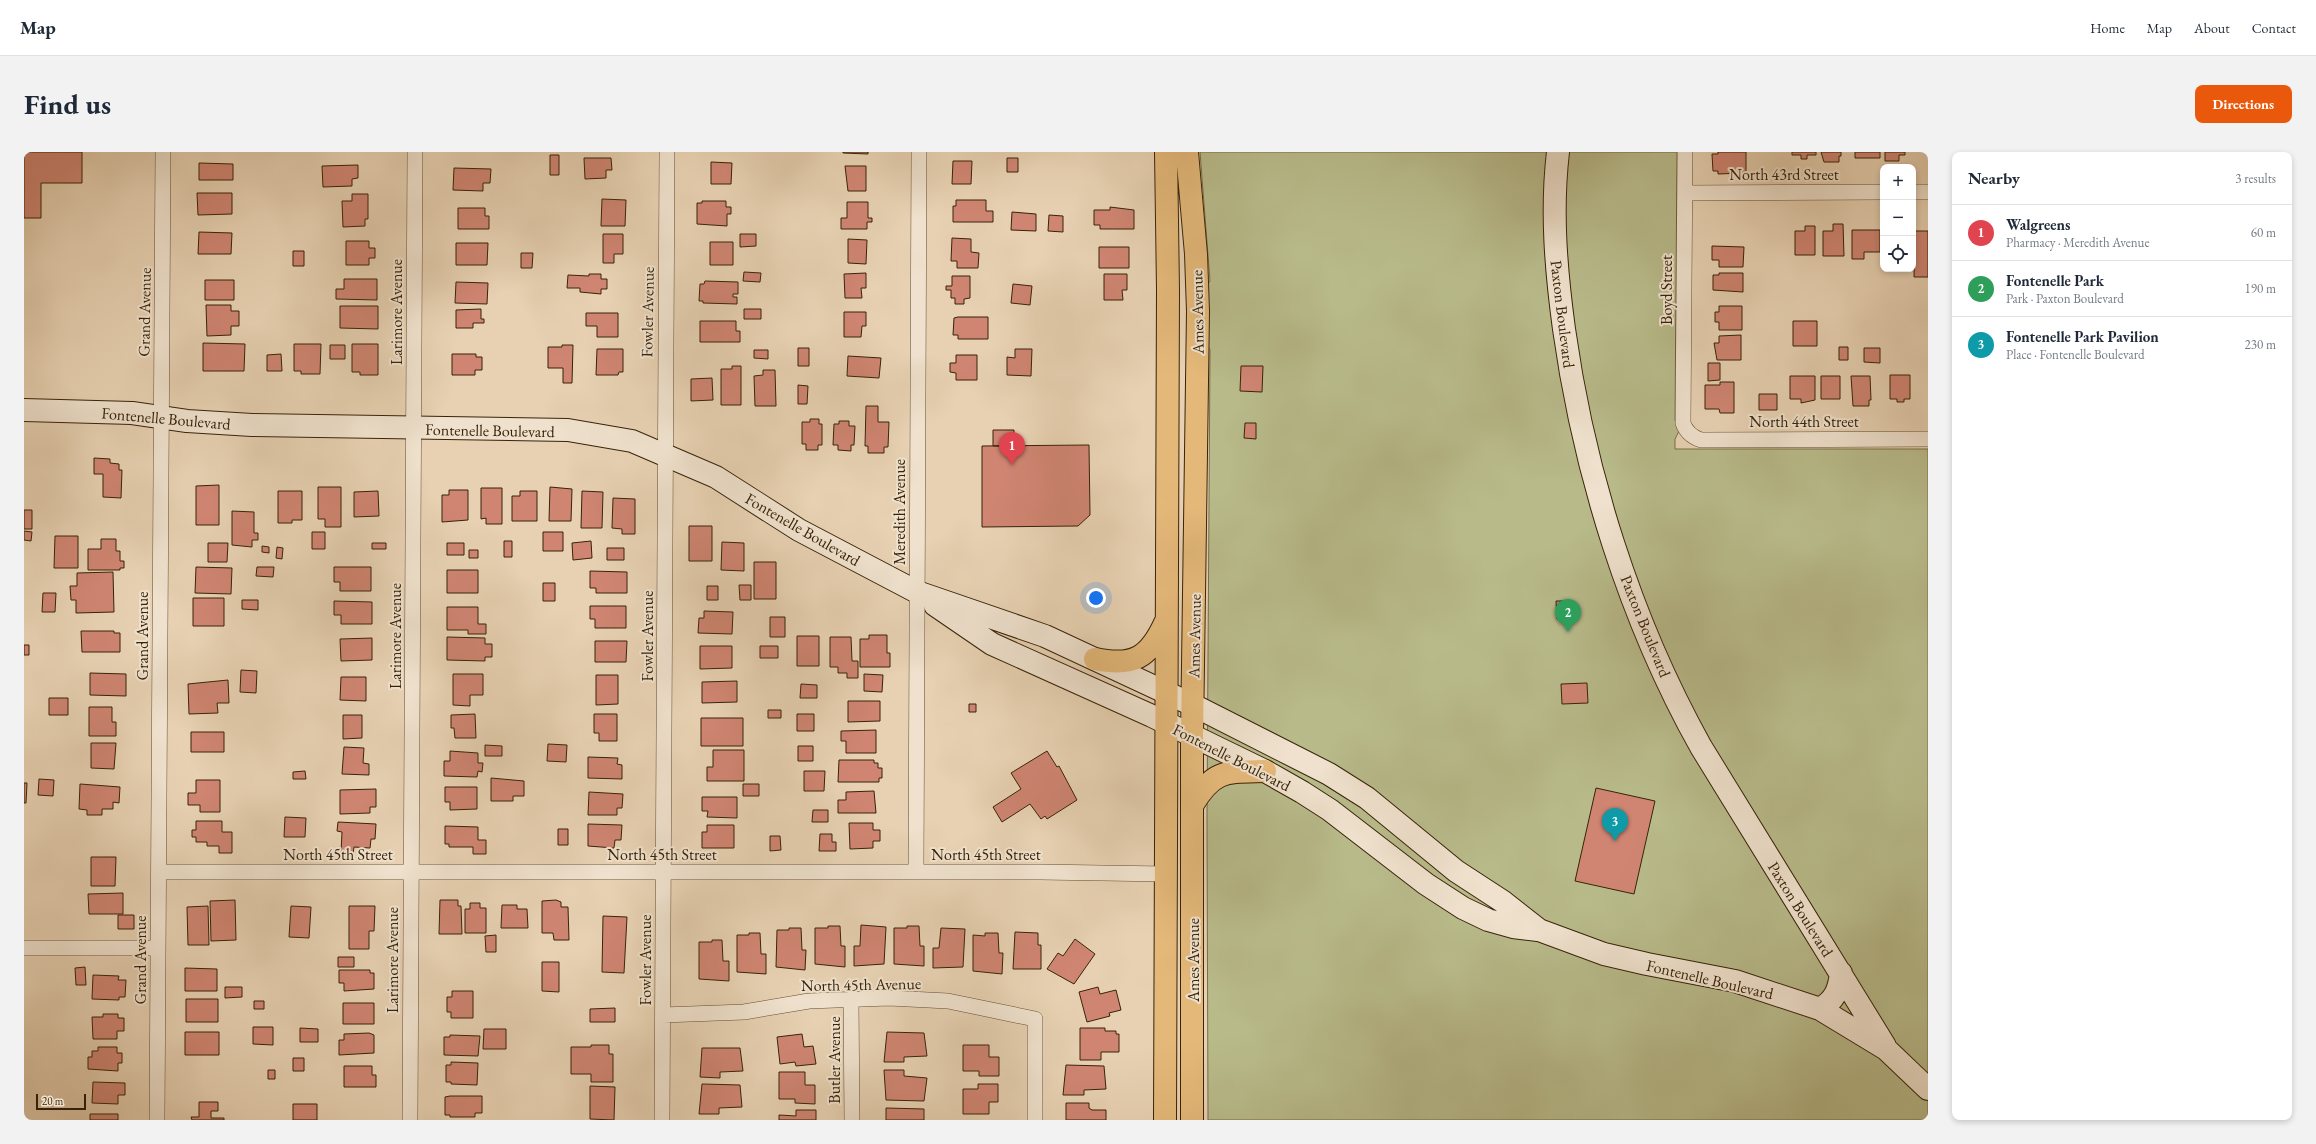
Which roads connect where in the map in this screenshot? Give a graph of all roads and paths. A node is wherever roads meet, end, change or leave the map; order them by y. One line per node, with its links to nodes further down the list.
1 (163, 152): 14 (street, Grand Avenue)
2 (415, 152): 15 (street, Larimore Avenue)
3 (667, 152): 18 (street, Fowler Avenue)
4 (919, 152): 19 (street, Meredith Avenue)
5 (1166, 152): 20 (main road, Ames Avenue)
6 (1187, 152): 23 (main road, Ames Avenue)
7 (1558, 152): 37 (main road, Paxton Boulevard)
8 (1685, 152): 12 (street, Boyd Street)
9 (1880, 192): 12 (street, North 43rd Street)
10 (1916, 192): 11 (street)
11 (1928, 192)
12 (1685, 193): 16 (street, Boyd Street)
13 (24, 410): 14 (main road, Fontenelle Boulevard)
14 (160, 417): 15 (main road, Fontenelle Boulevard); 28 (street, Grand Avenue)
15 (414, 429): 18 (main road, Fontenelle Boulevard); 29 (street, Larimore Avenue)
16 (1685, 429): 17 (street, North 44th Street)
17 (1928, 439)
18 (667, 456): 19 (main road, Fontenelle Boulevard); 30 (street, Fowler Avenue)
19 (917, 592): 21 (main road, Fontenelle Boulevard); 24 (main road, Fontenelle Boulevard); 31 (street, Meredith Avenue)
20 (1167, 620): 21 (main road); 22 (main road, Ames Avenue)
21 (1095, 659): 22 (main road, Fontenelle Boulevard)
22 (1166, 693): 23 (main road, Fontenelle Boulevard); 24 (main road, Ames Avenue)
23 (1193, 705): 25 (main road, Ames Avenue); 33 (main road, Fontenelle Boulevard)
24 (1166, 723): 25 (main road, Fontenelle Boulevard); 32 (main road, Ames Avenue)
25 (1192, 736): 26 (main road, Fontenelle Boulevard); 27 (main road, Ames Avenue)
26 (1265, 772): 27 (main road); 33 (main road, Fontenelle Boulevard)
27 (1193, 804): 49 (main road, Ames Avenue)
28 (159, 872): 29 (street, North 45th Street); 35 (street, Grand Avenue)
29 (411, 872): 30 (street, North 45th Street); 44 (street, Larimore Avenue)
30 (663, 872): 31 (street, North 45th Street); 40 (street, Fowler Avenue)
31 (916, 872): 32 (street, North 45th Street)
32 (1166, 874): 36 (main road, Ames Avenue)
33 (1539, 930): 39 (main road, Fontenelle Boulevard)
34 (24, 948): 35 (street)
35 (158, 948): 43 (street, Grand Avenue)
36 (1165, 959): 48 (main road, Ames Avenue); 49 (main road)
37 (1841, 973): 39 (main road); 41 (main road, Paxton Boulevard)
38 (851, 999): 40 (street, North 45th Avenue); 46 (street, Butler Avenue); 47 (street, North 45th Avenue)
39 (1820, 1009): 41 (main road, Fontenelle Boulevard)
40 (663, 1014): 45 (street, Fowler Avenue)
41 (1886, 1049): 42 (main road, Fontenelle Boulevard)
42 (1928, 1089)
43 (157, 1120)
44 (410, 1120)
45 (662, 1120)
46 (852, 1120)
47 (1035, 1120)
48 (1165, 1120)
49 (1191, 1120)

